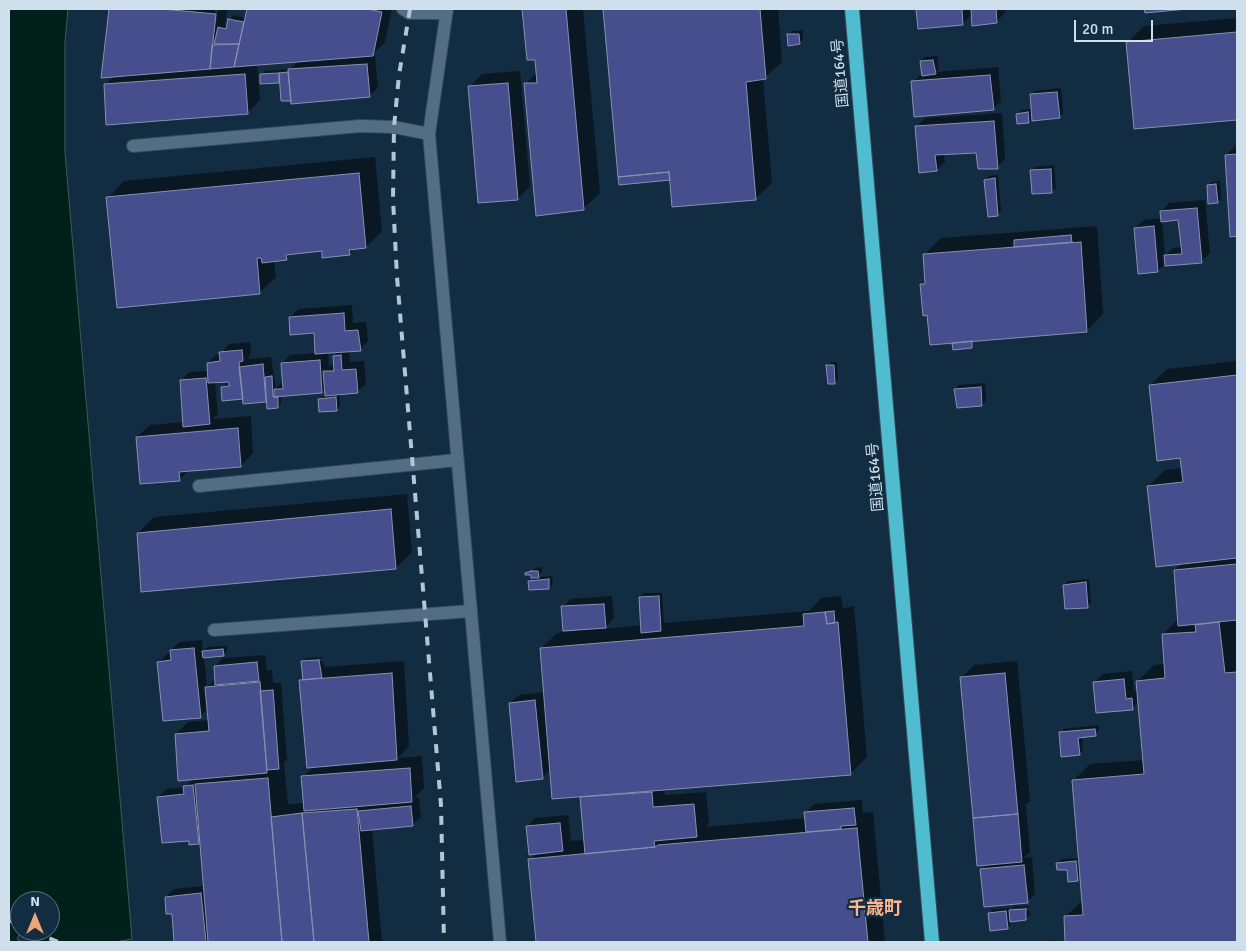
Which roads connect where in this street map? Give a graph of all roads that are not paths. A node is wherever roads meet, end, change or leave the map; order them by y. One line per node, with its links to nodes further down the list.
1 (403, 9): 3 (street)
2 (852, 9): 11 (highway, 国道164号)
3 (446, 11): 4 (street)
4 (429, 134): 5 (street); 6 (street)
5 (133, 146)
6 (457, 460): 7 (street); 8 (street)
7 (199, 486)
8 (471, 611): 9 (street); 10 (street)
9 (214, 630)
10 (500, 942)
11 (932, 942)

